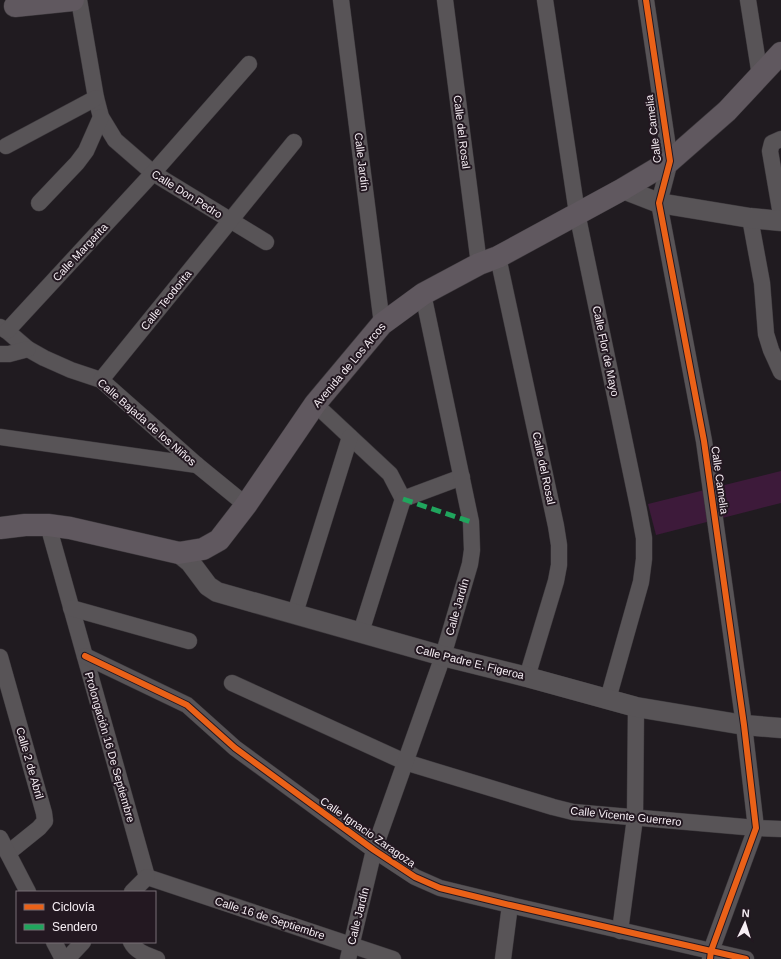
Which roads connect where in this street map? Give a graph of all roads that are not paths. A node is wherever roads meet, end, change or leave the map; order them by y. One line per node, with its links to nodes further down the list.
1 (74, 0): 8 (main road)
2 (79, 0): 12 (street, Calle Don Pedro)
3 (341, 0): 30 (street, Calle Jardín)
4 (445, 0): 28 (street, Calle del Rosal)
5 (545, 0): 22 (street, Calle Flor de Mayo)
6 (646, 0): 17 (street, Calle Camelia)
7 (748, 0): 11 (street)
8 (12, 8)
9 (781, 54): 11 (main road, Avenida de Los Arcos)
10 (249, 64): 18 (street, Calle Margarita)
11 (760, 76): 17 (main road, Avenida de Los Arcos)
12 (96, 98): 13 (street, Calle Don Pedro); 16 (street)
13 (101, 117): 18 (street, Calle Don Pedro); 20 (street)
14 (776, 141): 23 (street)
15 (294, 142): 25 (street, Calle Teodorita)
16 (6, 146)
17 (670, 161): 19 (main road, Avenida de Los Arcos); 21 (street, Calle Camelia)
18 (153, 173): 25 (street, Calle Don Pedro); 31 (street, Calle Margarita)
19 (623, 189): 21 (street); 22 (main road, Avenida de Los Arcos)
20 (39, 203)
21 (659, 203): 24 (street); 57 (street, Calle Camelia)
22 (577, 213): 28 (main road, Avenida de Los Arcos); 55 (street, Calle Flor de Mayo)
23 (781, 215)
24 (750, 218): 26 (street); 34 (street)
25 (231, 221): 27 (street, Calle Don Pedro); 35 (street, Calle Teodorita)
26 (781, 221)
27 (266, 242)
28 (489, 261): 29 (main road, Avenida de Los Arcos); 53 (street, Calle del Rosal)
29 (423, 294): 30 (main road, Avenida de Los Arcos); 40 (street, Calle Jardín)
30 (382, 324): 36 (main road, Avenida de Los Arcos)
31 (4, 329): 32 (street, Calle Bajada de los Niños)
32 (28, 349): 33 (street); 35 (street, Calle Bajada de los Niños)
33 (0, 354)
34 (781, 372)
35 (101, 380): 39 (street, Calle Bajada de los Niños)
36 (315, 404): 38 (street); 42 (main road, Avenida de Los Arcos)
37 (0, 437): 39 (street)
38 (350, 437): 41 (street); 47 (street)
39 (197, 465): 42 (street, Calle Bajada de los Niños)
40 (462, 477): 41 (street); 51 (street, Calle Jardín)
41 (402, 498): 48 (street)
42 (246, 505): 45 (main road, Avenida de Los Arcos)
43 (48, 525): 44 (main road, Avenida de Los Arcos); 45 (main road, Avenida de Los Arcos); 46 (street, Prolongación 16 De Septiembre)
44 (0, 528)
45 (179, 553): 47 (street, Calle Padre E. Figeroa)
46 (71, 608): 49 (street); 50 (street, Prolongación 16 De Septiembre)
47 (295, 613): 48 (street, Calle Padre E. Figeroa)
48 (361, 632): 51 (street, Calle Padre E. Figeroa)
49 (189, 641)
50 (85, 656): 64 (street, Calle Ignacio Zaragoza); 66 (street, Prolongación 16 De Septiembre)
51 (442, 656): 53 (street, Calle Padre E. Figeroa); 59 (street, Calle Jardín)
52 (0, 657): 65 (street, Calle 2 de Abril)
53 (527, 677): 55 (street, Calle Padre E. Figeroa)
54 (232, 683): 59 (street, Calle Vicente Guerrero)
55 (608, 699): 56 (street, Calle Padre E. Figeroa)
56 (636, 707): 57 (street, Calle Padre E. Figeroa); 60 (street)
57 (744, 725): 58 (street, Calle Padre E. Figeroa); 61 (street, Calle Camelia)
58 (781, 728)
59 (405, 762): 60 (street, Calle Vicente Guerrero); 64 (street, Calle Jardín)
60 (635, 818): 61 (street, Calle Vicente Guerrero); 70 (street)
61 (756, 828): 62 (street, Calle Vicente Guerrero); 75 (street, Calle Camelia)
62 (781, 829)
63 (0, 838): 65 (street)
64 (374, 850): 69 (street, Calle Ignacio Zaragoza); 74 (street, Calle Jardín)
65 (8, 853): 67 (street)
66 (147, 877): 68 (street); 74 (street, Calle 16 de Septiembre)
67 (27, 891)
68 (133, 891)
69 (510, 905): 70 (street, Calle Ignacio Zaragoza); 80 (street)
70 (620, 931): 75 (street, Calle Ignacio Zaragoza)
71 (55, 943): 76 (street)
72 (82, 943): 77 (street)
73 (132, 943): 78 (street)
74 (350, 952): 79 (street, Calle 16 de Septiembre)
75 (711, 955): 81 (street, Calle Ignacio Zaragoza)
76 (63, 959)
77 (67, 959)
78 (157, 959)
79 (393, 959)
80 (503, 959)
81 (746, 959)

